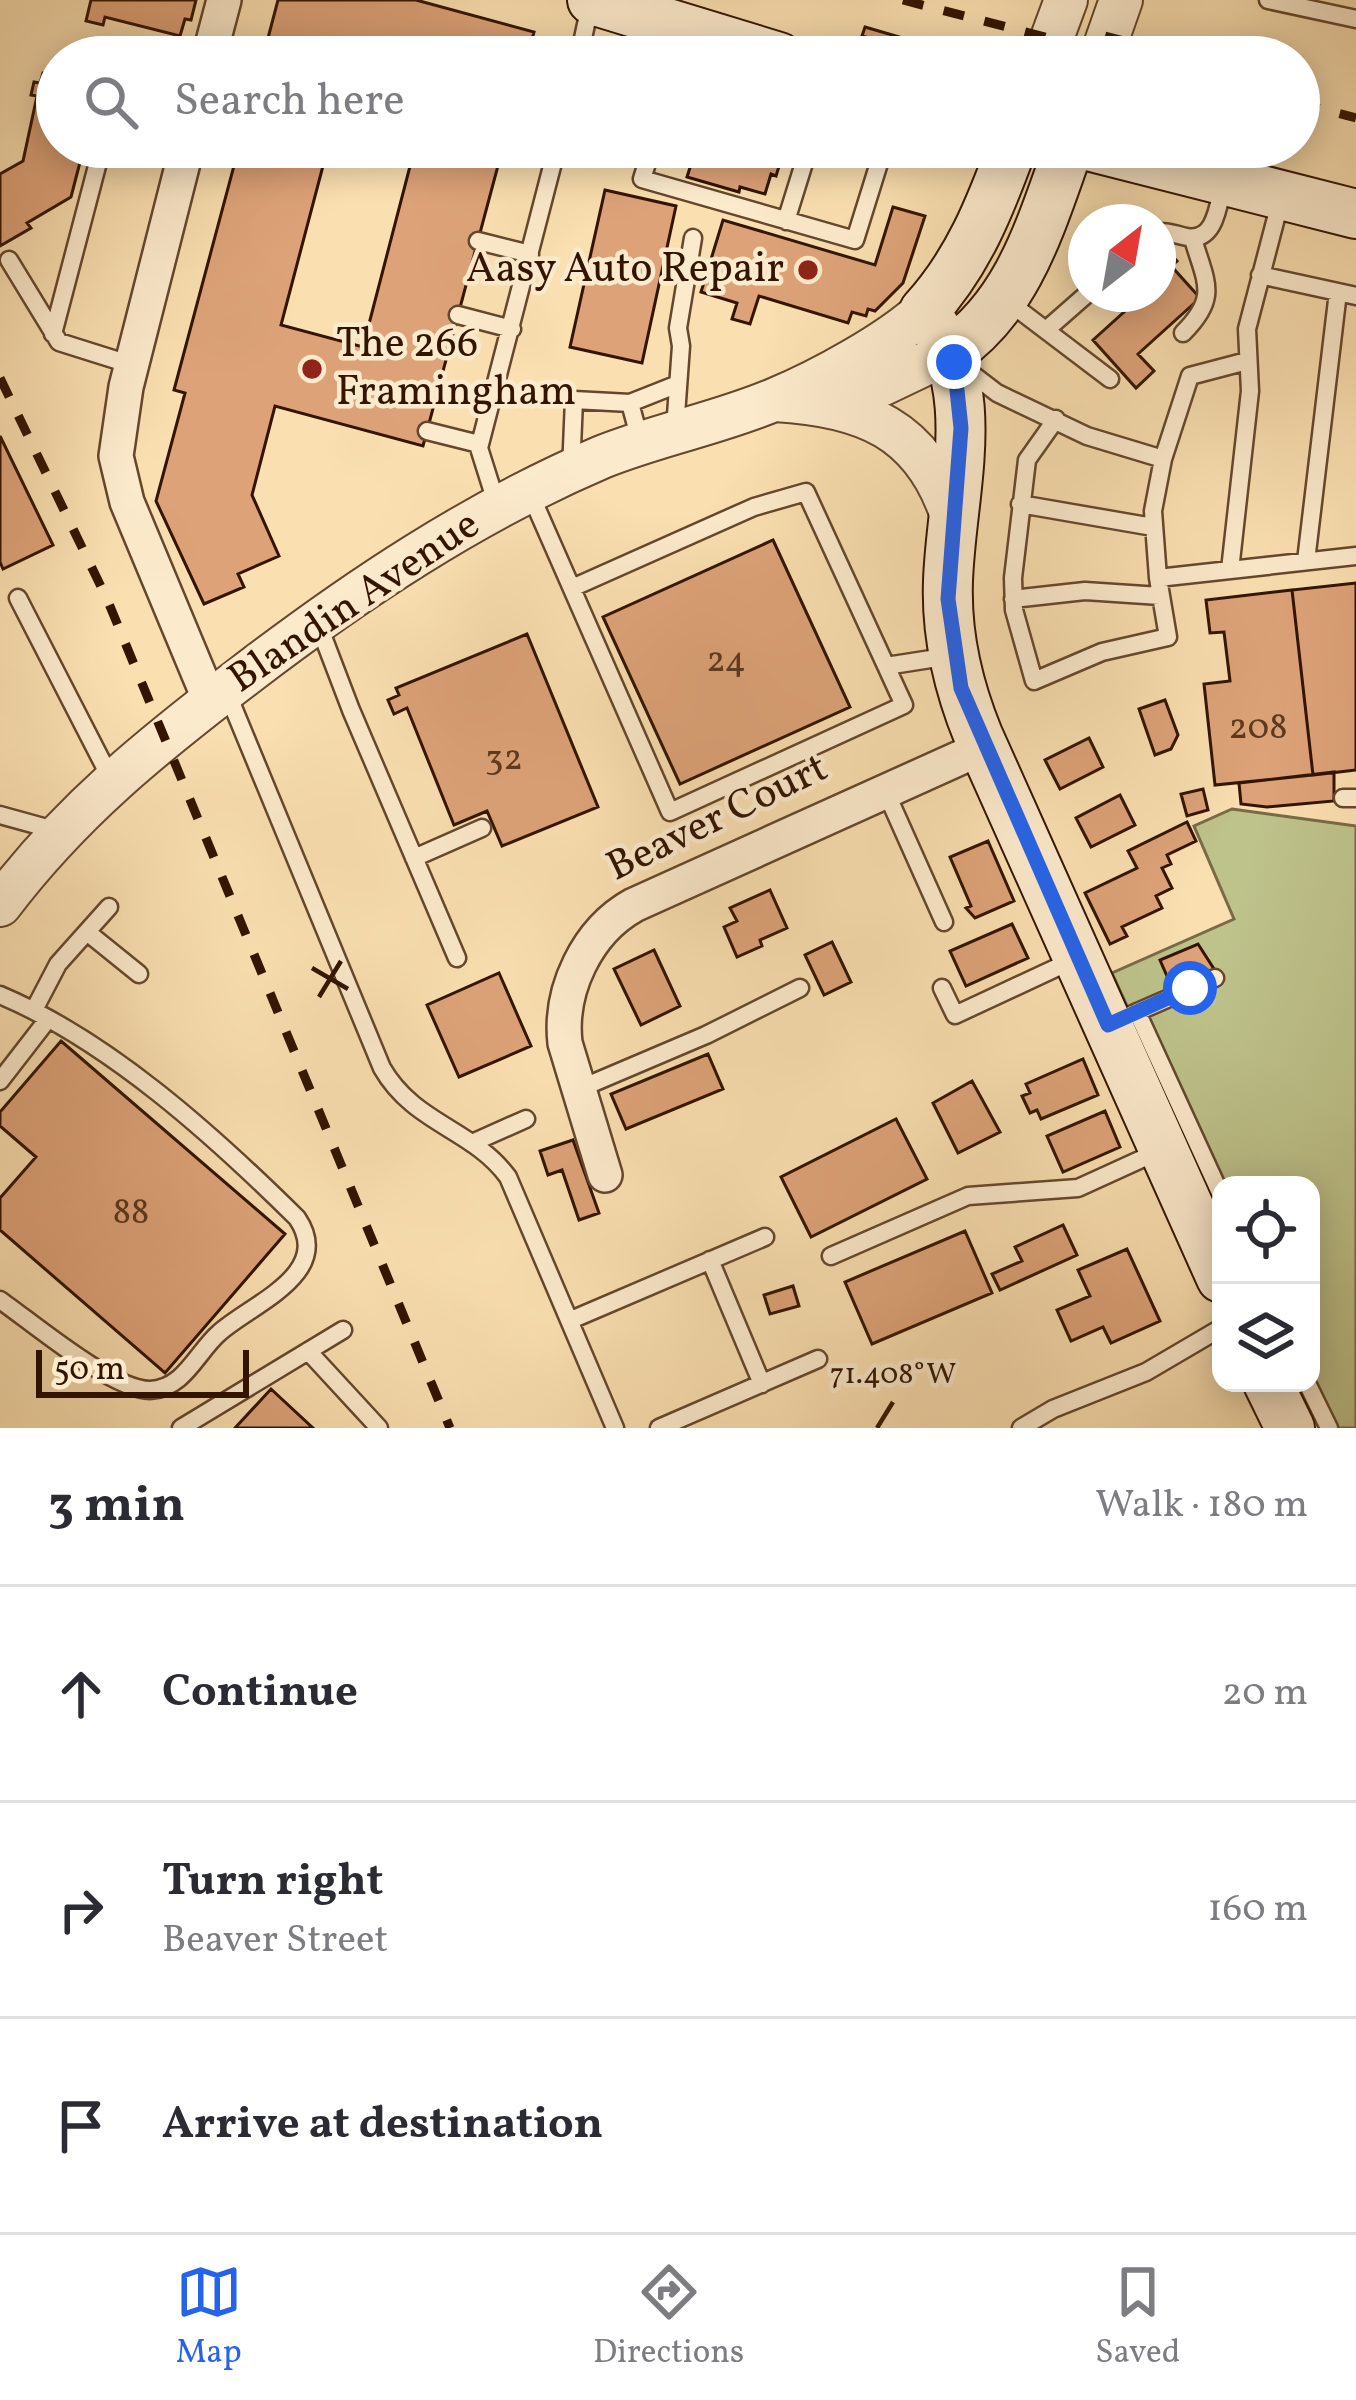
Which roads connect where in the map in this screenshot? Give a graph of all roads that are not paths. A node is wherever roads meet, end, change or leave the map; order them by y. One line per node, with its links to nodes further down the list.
1 (224, 0): 7 (street)
2 (592, 0): 8 (lane); 9 (main road)
3 (1066, 0): 10 (street)
4 (1121, 0): 11 (street)
5 (1268, 0): 6 (lane)
6 (1356, 19)
7 (215, 36)
8 (584, 36)
9 (686, 36)
10 (1053, 36)
11 (1108, 36)
12 (96, 168): 40 (lane)
13 (182, 168): 43 (street)
14 (551, 168): 29 (lane)
15 (645, 168): 24 (lane)
16 (802, 168): 24 (lane)
17 (877, 168): 24 (lane)
18 (1004, 168): 34 (main road)
19 (1061, 168): 33 (main road)
20 (1176, 168): 21 (main road)
21 (1224, 180): 22 (main road); 27 (lane)
22 (1282, 195): 23 (main road); 31 (lane)
23 (1356, 214)
24 (786, 221)
25 (1176, 236): 27 (lane)
26 (693, 238): 45 (lane)
27 (1192, 239): 39 (lane)
28 (478, 242): 29 (lane)
29 (530, 254): 37 (lane)
30 (9, 260): 40 (lane)
31 (1260, 275): 32 (lane); 42 (lane)
32 (1347, 294): 58 (lane)
33 (1005, 299): 38 (lane); 41 (main road)
34 (924, 311): 41 (main road); 46 (street, Blandin Avenue)
35 (1068, 311): 38 (lane)
36 (458, 315): 37 (lane)
37 (512, 328): 50 (lane)
38 (1046, 331): 44 (lane)
39 (1184, 333)
40 (53, 334): 43 (lane)
41 (950, 352): 46 (street, Blandin Avenue); 47 (lane); 55 (main road)
42 (1247, 361): 51 (lane); 59 (lane)
43 (132, 365): 67 (street)
44 (1110, 379)
45 (678, 384): 48 (lane); 48 (lane)
46 (775, 400): 48 (street, Blandin Avenue); 55 (street)
47 (1056, 419): 51 (lane); 54 (lane)
48 (648, 425): 52 (street, Blandin Avenue); 52 (lane)
49 (428, 431): 50 (lane)
50 (479, 444): 53 (lane)
51 (1163, 459): 56 (lane)
52 (571, 472): 53 (street, Blandin Avenue)
53 (513, 499): 61 (lane); 64 (street, Blandin Avenue)
54 (1020, 504): 56 (lane); 63 (lane)
55 (953, 519): 65 (main road)
56 (1153, 527): 60 (lane)
57 (1356, 556): 58 (lane)
58 (1306, 561): 59 (lane)
59 (1230, 570): 60 (lane)
60 (1159, 587): 63 (lane); 63 (lane)
61 (572, 588): 66 (lane); 66 (lane)
62 (18, 598): 69 (lane)
63 (1013, 599)
64 (317, 620): 67 (street, Blandin Avenue); 74 (lane)
65 (954, 656): 66 (lane); 68 (main road)
66 (886, 665)
67 (218, 695): 69 (street, Blandin Avenue); 91 (lane)
68 (984, 748): 70 (street, Beaver Court); 80 (main road)
69 (111, 780): 73 (street, Blandin Avenue)
70 (885, 790): 77 (lane); 89 (street, Beaver Court)
71 (0, 815): 73 (lane)
72 (482, 828): 74 (lane)
73 (58, 832): 75 (street, Blandin Avenue)
74 (414, 858): 79 (lane)
75 (0, 905)
76 (110, 907): 78 (lane)
77 (944, 922)
78 (87, 932): 81 (lane); 86 (lane)
79 (457, 958)
80 (1078, 958): 84 (lane); 87 (main road)
81 (139, 974)
82 (1215, 977): 87 (lane)
83 (800, 988): 89 (lane)
84 (942, 988)
85 (0, 995): 86 (lane)
86 (41, 1015): 88 (lane); 99 (lane)
87 (1123, 1019): 92 (main road); 94 (lane)
88 (0, 1081)
89 (579, 1089): 93 (street, Beaver Court)
90 (526, 1119): 91 (lane)
91 (472, 1143): 100 (lane)
92 (1164, 1149): 96 (lane); 97 (main road)
93 (605, 1175)
94 (1212, 1180)
95 (765, 1237): 98 (lane)
96 (831, 1256)
97 (1212, 1258)
98 (710, 1260): 100 (lane); 105 (lane)
99 (0, 1300)
100 (571, 1320): 110 (lane)
101 (343, 1330): 103 (lane)
102 (1212, 1333): 112 (lane)
103 (308, 1351): 108 (lane); 109 (lane)
104 (818, 1359): 105 (lane)
105 (762, 1384): 111 (lane)
106 (1272, 1392): 113 (main road)
107 (1311, 1392): 114 (lane)
108 (181, 1428)
109 (379, 1428)
110 (615, 1428)
111 (659, 1428)
112 (1021, 1428)
113 (1289, 1428)
114 (1329, 1428)

